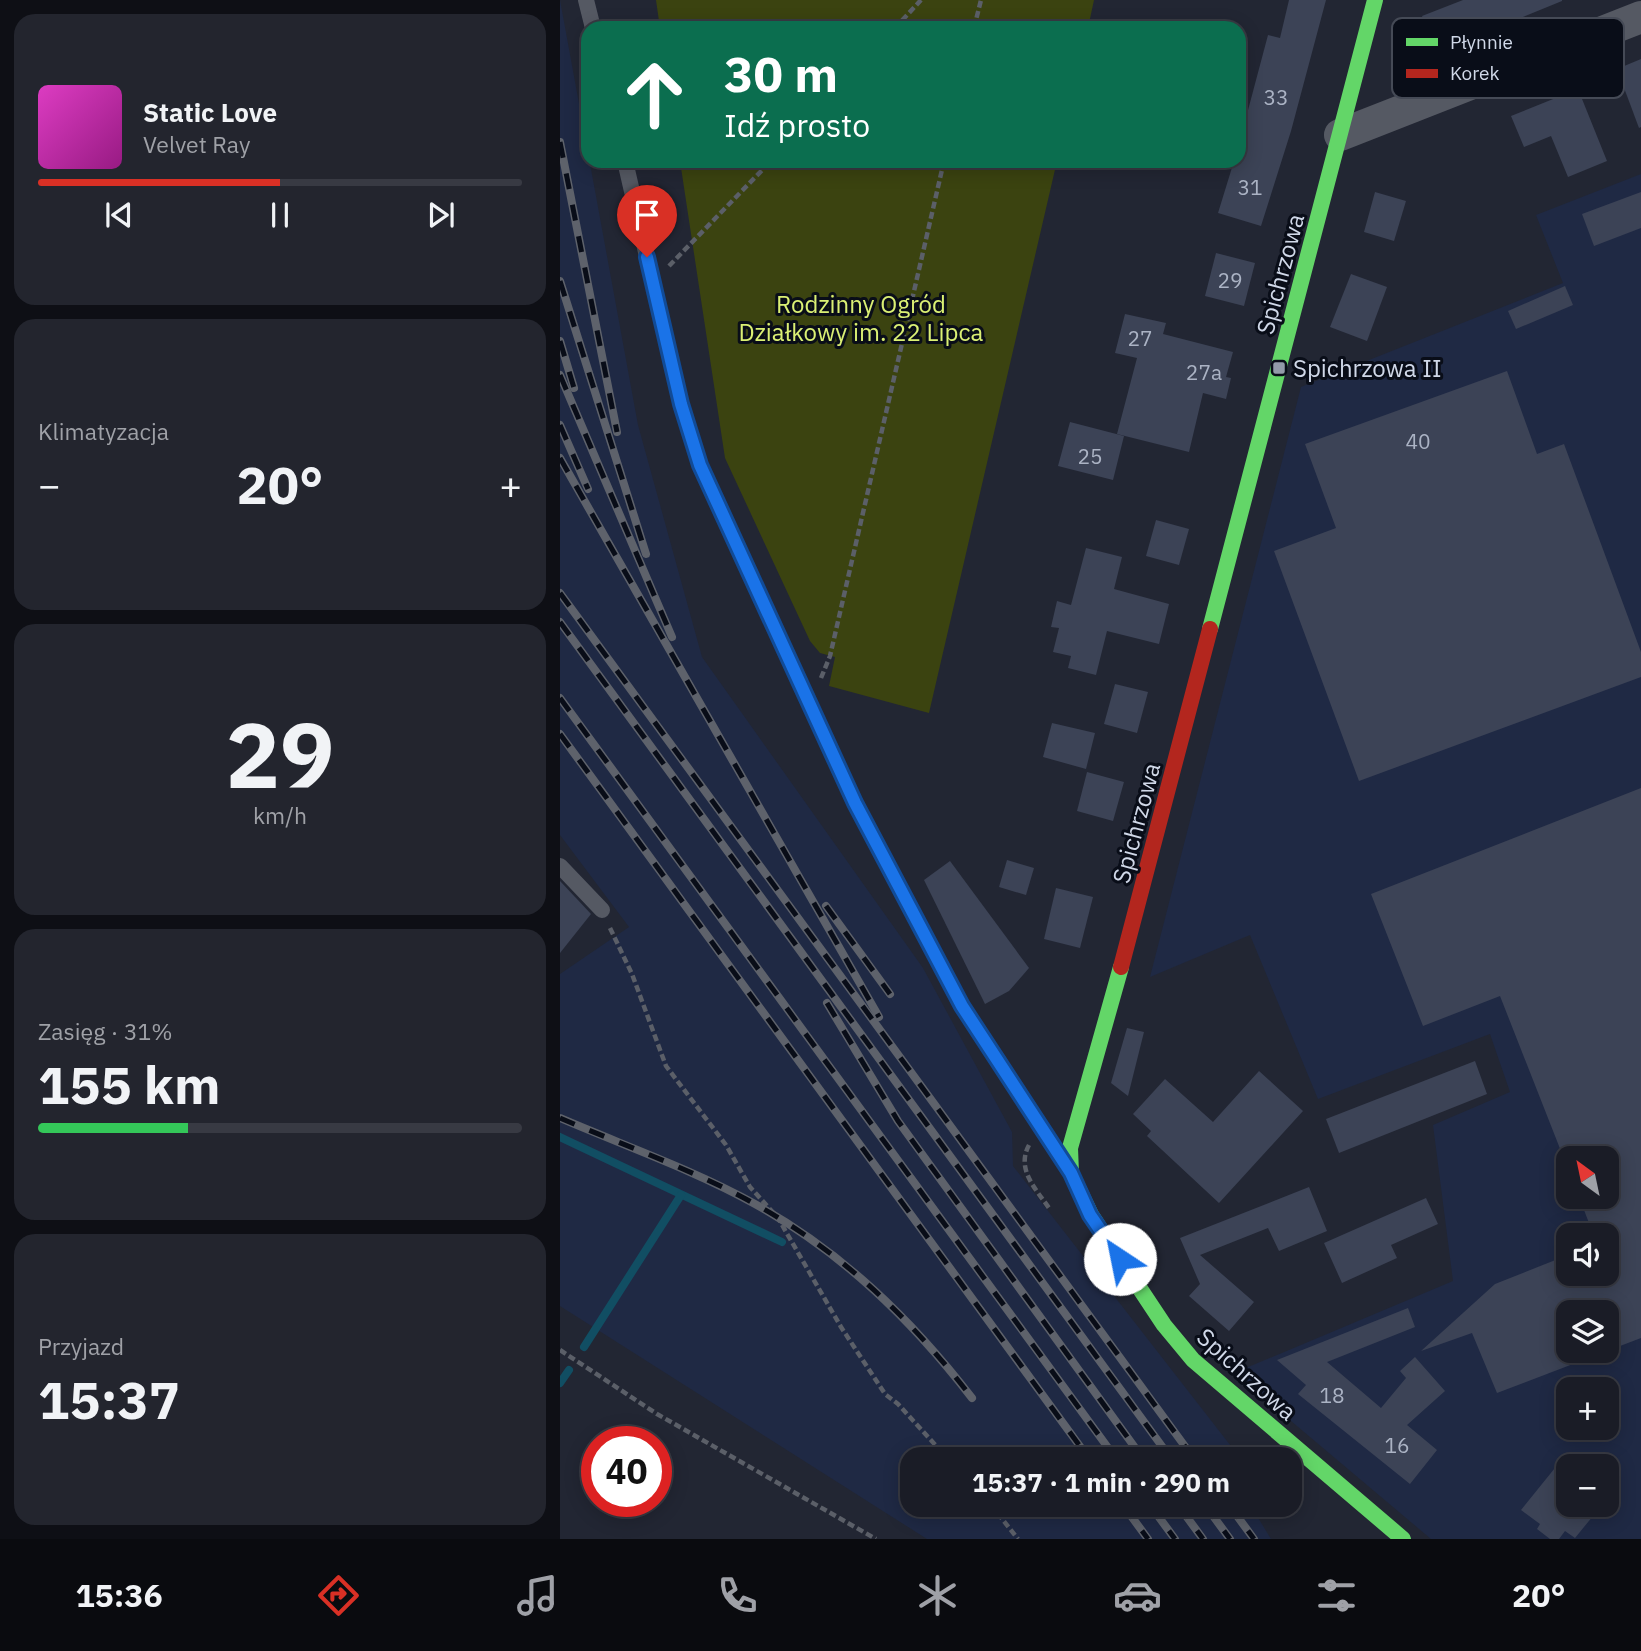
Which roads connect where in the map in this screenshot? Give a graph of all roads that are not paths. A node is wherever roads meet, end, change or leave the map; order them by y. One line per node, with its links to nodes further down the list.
1 (586, 0): 4 (lane)
2 (1375, 0): 7 (street, Spichrzowa)
3 (1641, 17): 5 (street)
4 (591, 21)
5 (1624, 24)
6 (1434, 98): 7 (street)
7 (1340, 135): 11 (street, Spichrzowa)
8 (627, 168): 11 (lane)
9 (560, 866): 10 (lane)
10 (601, 909)
11 (1071, 1173): 12 (street, Spichrzowa)
12 (1403, 1539)

